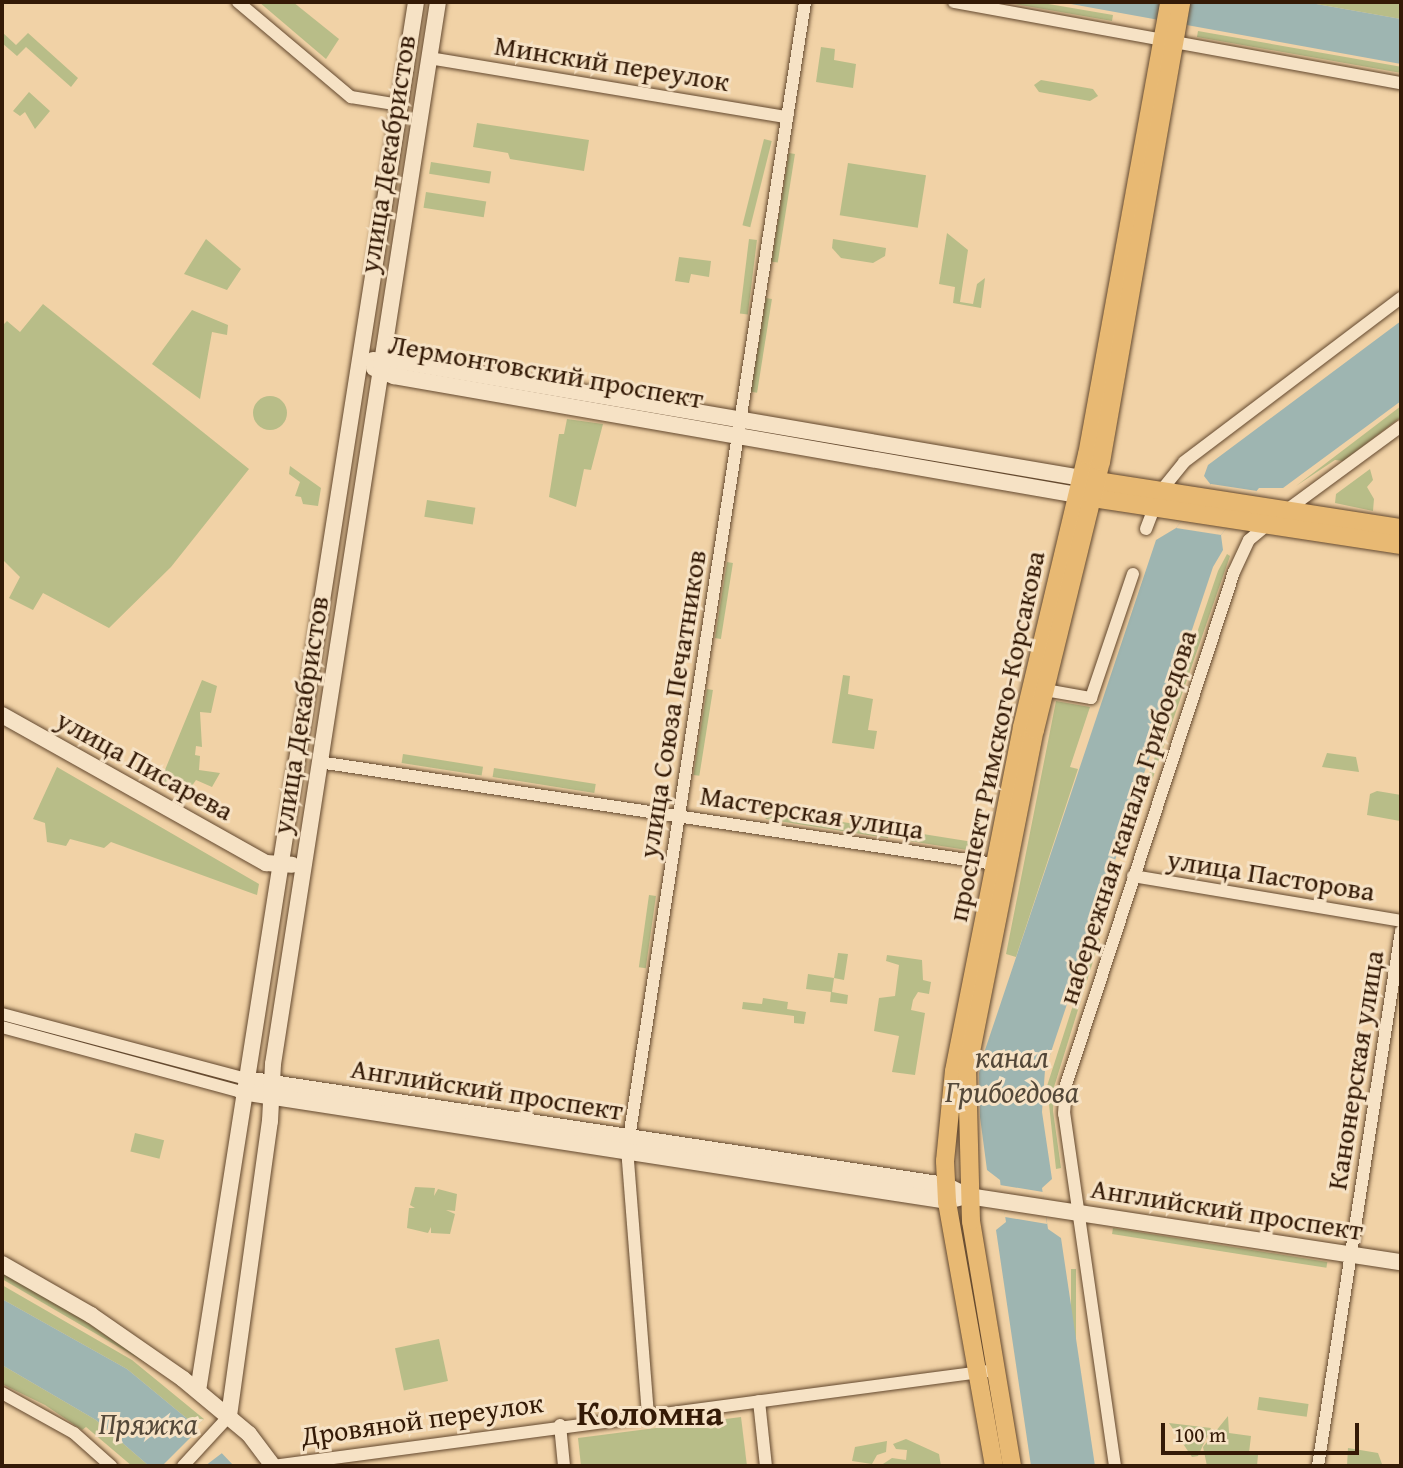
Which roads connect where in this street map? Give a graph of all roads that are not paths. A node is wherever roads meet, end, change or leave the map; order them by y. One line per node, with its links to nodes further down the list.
1 (238, 2): 12 (street)
2 (416, 2): 12 (main road, улица Декабристов)
3 (438, 2): 10 (main road, улица Декабристов)
4 (805, 2): 13 (street, улица Союза Печатников)
5 (954, 2): 9 (street)
6 (1169, 2): 8 (main road)
7 (1181, 2): 8 (main road)
8 (1172, 22): 9 (main road, проспект Римского-Корсакова)
9 (1168, 41): 11 (street); 19 (main road, проспект Римского-Корсакова)
10 (429, 58): 13 (street, Минский переулок); 16 (main road, улица Декабристов)
11 (1401, 83)
12 (400, 106): 15 (main road, улица Декабристов)
13 (787, 117): 17 (street, улица Союза Печатников)
14 (1401, 298): 20 (street)
15 (360, 361): 16 (main road, Лермонтовский проспект); 34 (main road, улица Декабристов)
16 (381, 365): 17 (main road, Лермонтовский проспект); 30 (main road, улица Декабристов)
17 (740, 426): 19 (main road, Лермонтовский проспект); 31 (street, улица Союза Печатников)
18 (1401, 426): 22 (street, набережная канала Грибоедова)
19 (1086, 488): 20 (main road, Лермонтовский проспект); 28 (main road, проспект Римского-Корсакова); 33 (main road, проспект Римского-Корсакова)
20 (1157, 500): 21 (main road, Лермонтовский проспект); 25 (street)
21 (1194, 506): 22 (main road); 23 (main road)
22 (1287, 510): 23 (street, набережная канала Грибоедова); 24 (main road)
23 (1268, 524): 26 (main road); 35 (street, набережная канала Грибоедова)
24 (1401, 528)
25 (1146, 529)
26 (1401, 545)
27 (1133, 574): 28 (street)
28 (1045, 690): 33 (main road, проспект Римского-Корсакова)
29 (2, 715): 34 (main road, улица Писарева)
30 (319, 762): 31 (street, Мастерская улица); 32 (main road, улица Декабристов)
31 (679, 817): 33 (street, Мастерская улица); 42 (street, улица Союза Печатников)
32 (304, 863): 34 (main road); 41 (main road, улица Декабристов)
33 (999, 865): 43 (main road, проспект Римского-Корсакова); 44 (main road, проспект Римского-Корсакова)
34 (282, 868): 40 (main road, улица Декабристов)
35 (1133, 876): 36 (street, улица Пасторова); 45 (street, набережная канала Грибоедова)
36 (1401, 921)
37 (1401, 931): 46 (street, Канонерская улица)
38 (2, 1014): 40 (street, Английский проспект)
39 (2, 1027): 40 (street, Английский проспект)
40 (244, 1086): 41 (main road, Английский проспект); 51 (main road, улица Декабристов)
41 (272, 1090): 42 (main road, Английский проспект); 55 (main road, улица Декабристов)
42 (628, 1144): 43 (main road, Английский проспект); 54 (street, улица Союза Печатников)
43 (946, 1193): 44 (main road, Английский проспект); 50 (main road, проспект Римского-Корсакова)
44 (968, 1196): 45 (main road, Английский проспект); 49 (main road, проспект Римского-Корсакова)
45 (1078, 1212): 46 (main road, Английский проспект); 64 (street, набережная канала Грибоедова)
46 (1351, 1254): 47 (main road, Английский проспект); 65 (street, Канонерская улица)
47 (1401, 1262)
48 (2, 1264): 51 (main road)
49 (995, 1370): 50 (street, Дровяной переулок); 63 (main road, проспект Римского-Корсакова)
50 (974, 1373): 53 (street, Дровяной переулок); 62 (main road, проспект Римского-Корсакова)
51 (198, 1391): 55 (main road)
52 (2, 1393): 57 (street)
53 (759, 1401): 54 (street, Дровяной переулок); 61 (street)
54 (648, 1415): 56 (street, Дровяной переулок)
55 (229, 1416): 58 (street, улица Декабристов); 59 (main road)
56 (560, 1425): 59 (street, Дровяной переулок); 60 (street)
57 (111, 1466)
58 (183, 1466)
59 (273, 1466)
60 (564, 1466)
61 (766, 1466)
62 (994, 1466)
63 (1012, 1466)
64 (1115, 1466)
65 (1318, 1466)

